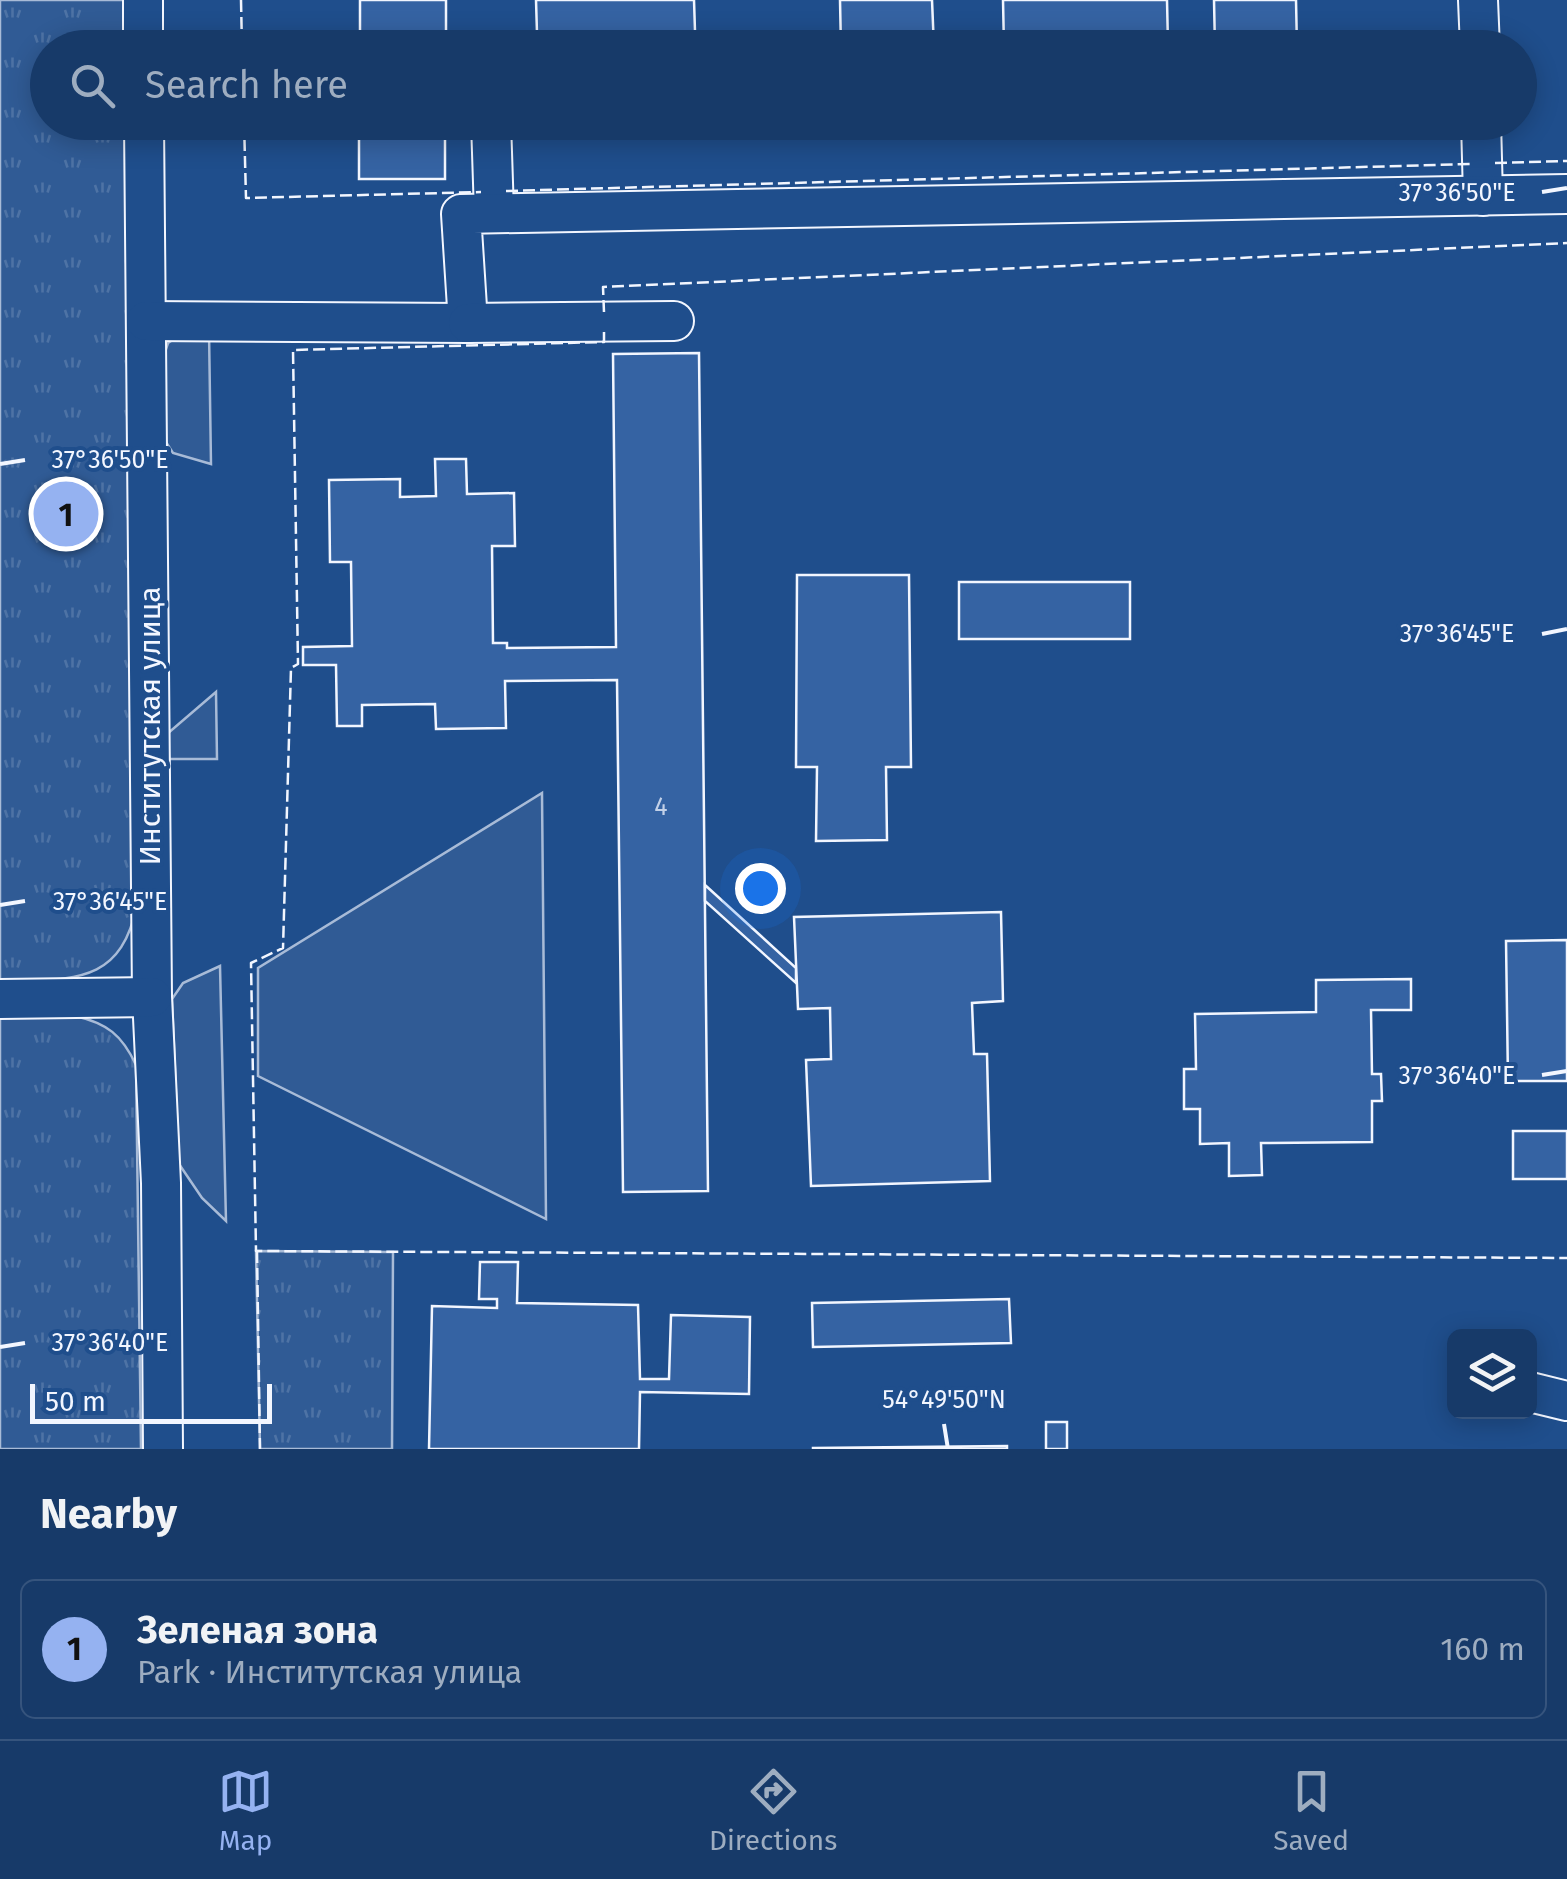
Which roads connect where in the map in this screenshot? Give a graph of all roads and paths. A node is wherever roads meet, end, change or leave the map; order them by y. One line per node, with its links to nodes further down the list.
1 (143, 0): 3 (street)
2 (1478, 0): 4 (street)
3 (143, 30)
4 (1479, 30)
5 (144, 140): 11 (street, Институтская улица)
6 (492, 140): 10 (street)
7 (1481, 140): 9 (street)
8 (1567, 194): 9 (street)
9 (1483, 196): 10 (street)
10 (494, 213): 13 (street)
11 (146, 321): 13 (street); 14 (street, Институтская улица)
12 (674, 322): 13 (street)
13 (468, 323)
14 (152, 997): 15 (street); 18 (street, Институтская улица)
15 (0, 1000)
16 (1537, 1394): 17 (street)
17 (1567, 1401)
18 (163, 1449)

